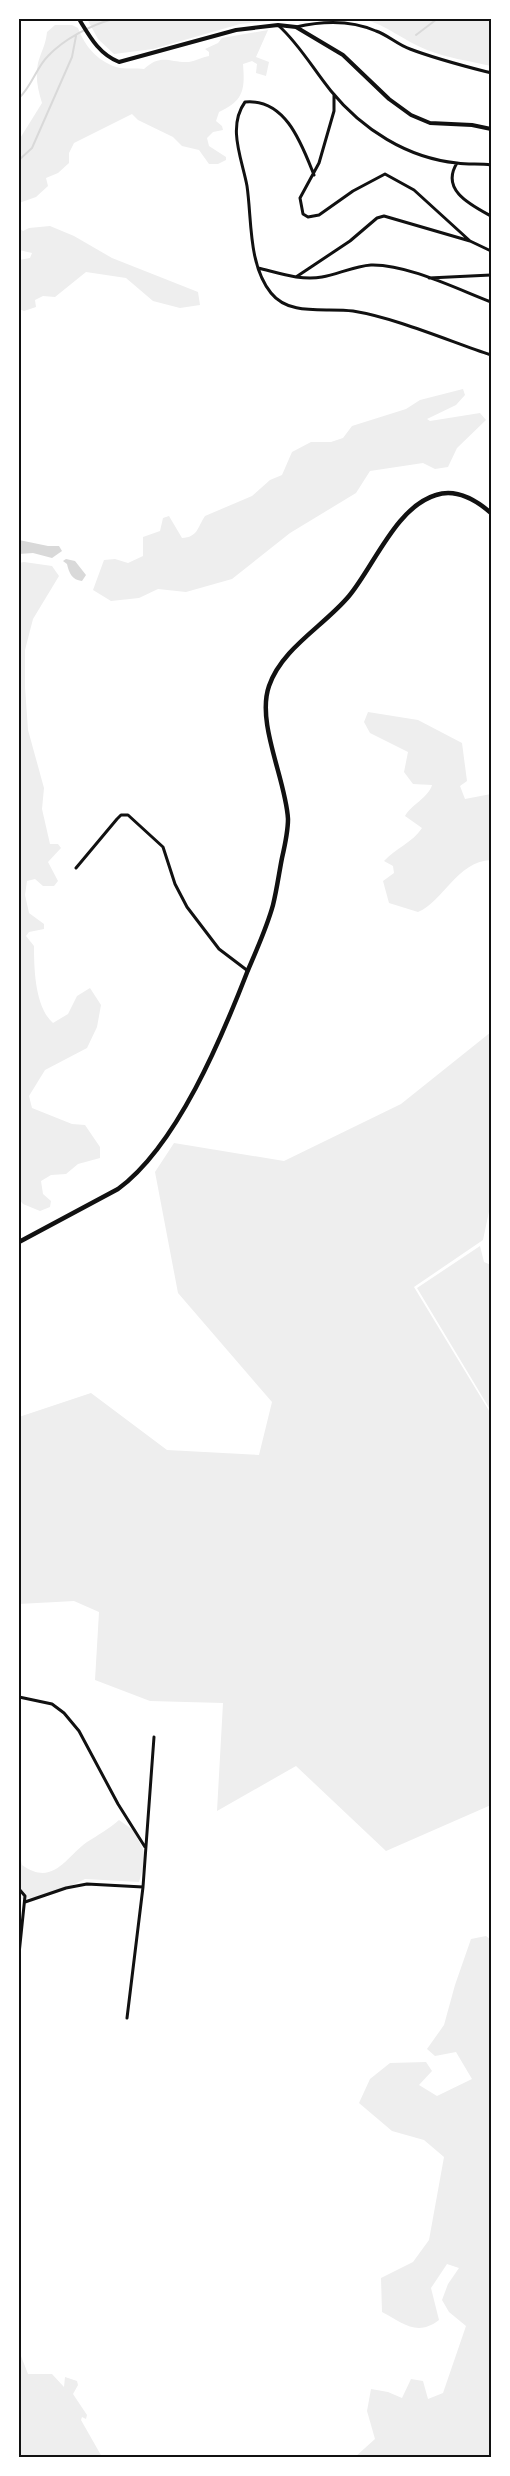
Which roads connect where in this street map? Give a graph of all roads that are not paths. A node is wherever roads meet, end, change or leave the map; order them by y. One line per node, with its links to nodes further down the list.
1 (78, 19): 2 (street)
2 (278, 25): 3 (street); 5 (street)
3 (296, 26): 4 (street); 6 (street)
4 (491, 73)
5 (334, 94): 7 (street); 9 (street)
6 (491, 129)
7 (457, 164): 8 (street); 10 (street)
8 (491, 165)
9 (314, 175): 11 (street); 13 (street)
10 (491, 216)
11 (470, 241): 12 (street); 15 (street)
12 (491, 250)
13 (258, 268): 15 (street); 18 (street)
14 (491, 275): 16 (street)
15 (295, 277): 16 (street)
16 (427, 278): 17 (street)
17 (491, 302)
18 (491, 355)
19 (491, 513): 21 (main road)
20 (76, 868): 21 (street)
21 (248, 971): 22 (main road)
22 (19, 1242)
23 (19, 1697): 25 (street)
24 (154, 1737): 25 (street)
25 (145, 1848): 26 (street)
26 (143, 1887): 28 (street); 30 (street)
27 (19, 1889): 28 (street)
28 (25, 1902): 29 (street)
29 (19, 1954)
30 (127, 2018)

